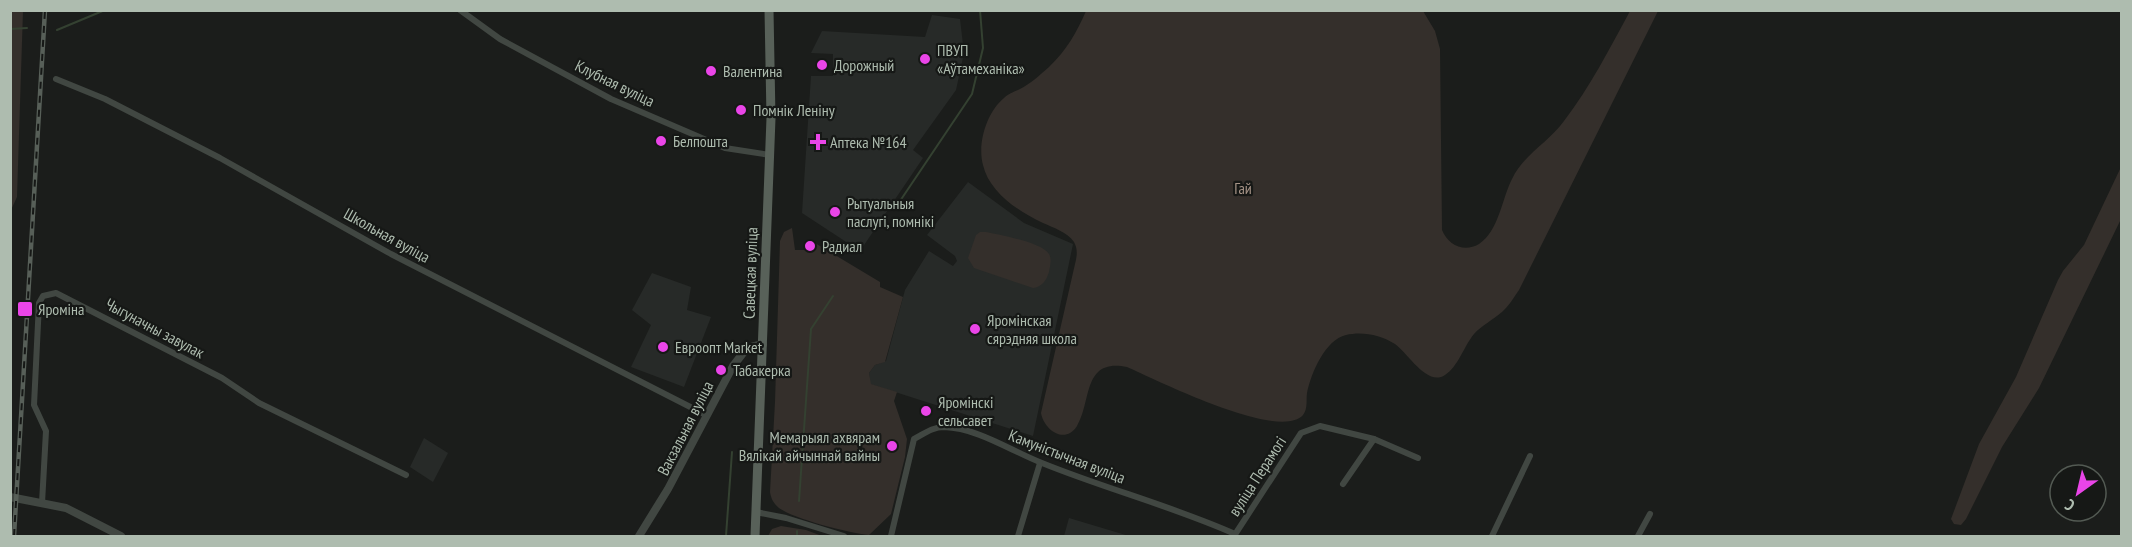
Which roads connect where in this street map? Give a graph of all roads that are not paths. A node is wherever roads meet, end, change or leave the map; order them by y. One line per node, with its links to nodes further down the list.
1 (460, 10): 4 (street, Клубная вуліца)
2 (769, 10): 4 (main road, Савецкая вуліца)
3 (56, 79): 6 (street, Школьная вуліца)
4 (770, 155): 5 (main road, Савецкая вуліца)
5 (763, 344): 6 (street, Вакзальная вуліца); 15 (main road, Савецкая вуліца)
6 (706, 415): 19 (street, Вакзальная вуліца)
7 (1374, 440): 9 (street, вуліца Перамогі); 12 (street); 17 (street, вуліца Перамогі)
8 (1530, 456): 24 (street)
9 (1418, 458)
10 (1040, 463): 17 (street, Камуністычная вуліца); 22 (street, Камуністычная вуліца); 23 (street)
11 (406, 475): 14 (street, Чыгуначны завулак)
12 (1343, 484)
13 (10, 497): 14 (street)
14 (42, 503): 18 (street)
15 (756, 512): 20 (main road, Савецкая вуліца); 21 (street)
16 (1650, 514): 25 (street)
17 (1235, 535)
18 (121, 537)
19 (639, 537)
20 (755, 537)
21 (844, 537)
22 (891, 537)
23 (1018, 537)
24 (1492, 537)
25 (1638, 537)

